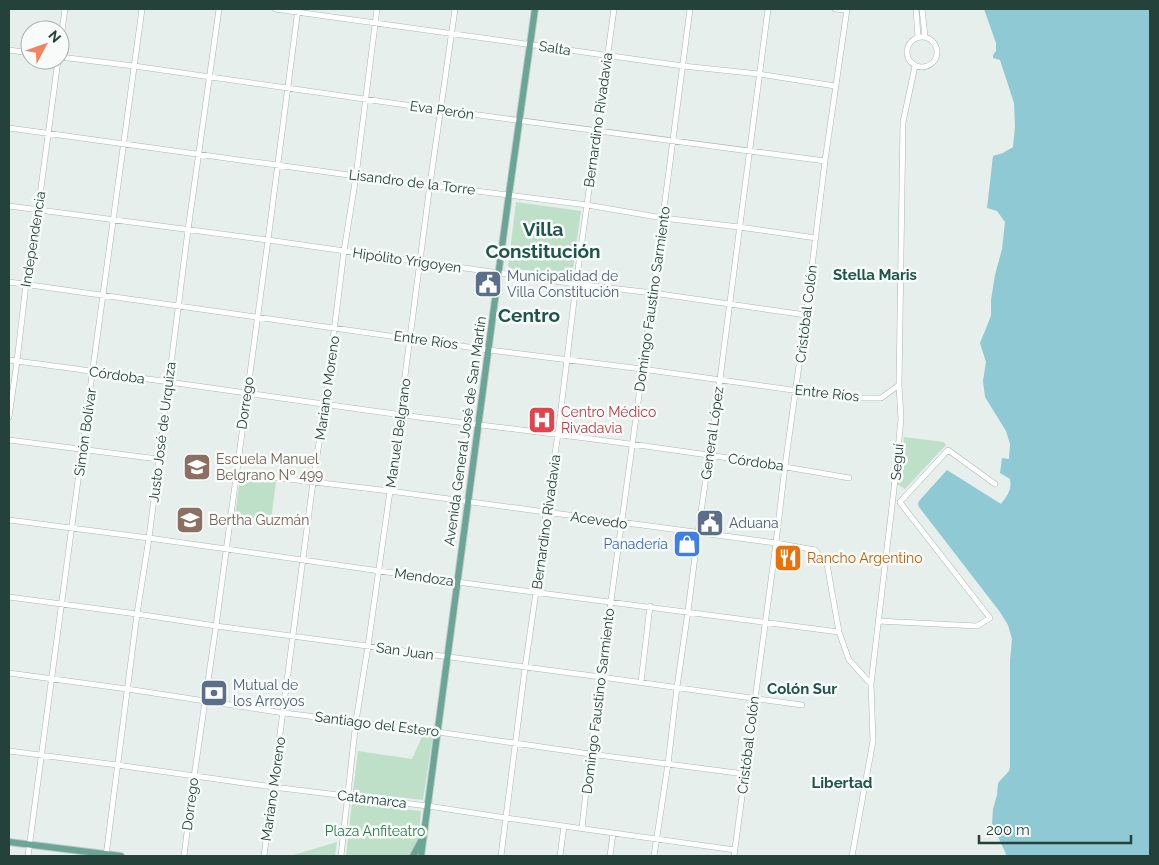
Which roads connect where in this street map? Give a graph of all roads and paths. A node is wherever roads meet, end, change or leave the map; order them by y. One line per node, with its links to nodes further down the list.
1 (142, 9): 22 (street, Simón Bolívar)
2 (219, 9): 27 (street, Justo José de Urquiza)
3 (275, 9): 13 (street, Salta)
4 (377, 9): 15 (street, Mariano Moreno)
5 (455, 9): 16 (street, Manuel Belgrano)
6 (535, 9): 19 (main road, Avenida General José de San Martín)
7 (614, 9): 20 (street, Bernardino Rivadavia)
8 (690, 9): 23 (street, Domingo Faustino Sarmiento)
9 (768, 9): 26 (street, General López)
10 (835, 9): 14 (street)
11 (916, 9): 18 (street)
12 (922, 9): 17 (street)
13 (298, 10): 15 (street, Salta); 29 (street, Dorrego)
14 (846, 10): 28 (street, Cristóbal Colón)
15 (375, 23): 16 (street, Salta); 30 (street, Mariano Moreno)
16 (452, 34): 19 (street, Salta); 31 (street, Manuel Belgrano)
17 (924, 36): 18 (street); 24 (street)
18 (918, 37): 24 (street, Seguí)
19 (531, 44): 20 (street, Salta); 32 (main road, Avenida General José de San Martín)
20 (607, 56): 23 (street, Salta); 34 (street, Bernardino Rivadavia)
21 (70, 59): 22 (street, Eva Perón)
22 (134, 66): 27 (street, Eva Perón); 37 (street, Simón Bolívar)
23 (682, 66): 26 (street, Salta); 36 (street, Domingo Faustino Sarmiento)
24 (915, 66): 76 (street, Seguí)
25 (57, 70): 35 (street, Independencia)
26 (759, 74): 28 (street, Salta); 38 (street, General López)
27 (210, 77): 29 (street, Eva Perón); 39 (street, Justo José de Urquiza)
28 (836, 86): 40 (street, Cristóbal Colón)
29 (288, 89): 30 (street, Eva Perón); 41 (street, Dorrego)
30 (366, 99): 31 (street, Eva Perón); 42 (street, Mariano Moreno)
31 (441, 110): 32 (street, Eva Perón); 43 (street, Manuel Belgrano)
32 (520, 120): 34 (street, Eva Perón); 44 (main road, Avenida General José de San Martín)
33 (9, 128): 35 (street, Lisandro de la Torre)
34 (597, 131): 36 (street, Eva Perón); 45 (street, Bernardino Rivadavia)
35 (48, 133): 37 (street, Lisandro de la Torre); 47 (street, Independencia)
36 (672, 140): 38 (street, Eva Perón); 48 (street, Domingo Faustino Sarmiento)
37 (124, 144): 39 (street, Lisandro de la Torre); 49 (street, Simón Bolívar)
38 (750, 151): 40 (street, Eva Perón); 50 (street, General López)
39 (199, 153): 41 (street, Lisandro de la Torre); 51 (street, Justo José de Urquiza)
40 (825, 161): 52 (street, Cristóbal Colón)
41 (278, 165): 42 (street, Lisandro de la Torre); 53 (street, Dorrego)
42 (356, 176): 43 (street, Lisandro de la Torre); 54 (street, Mariano Moreno)
43 (430, 184): 44 (street, Lisandro de la Torre); 55 (street, Manuel Belgrano)
44 (509, 194): 45 (street, Lisandro de la Torre); 56 (main road, Avenida General José de San Martín)
45 (587, 205): 48 (street, Lisandro de la Torre); 59 (street, Bernardino Rivadavia)
46 (9, 206): 47 (street, Hipólito Yrigoyen)
47 (38, 210): 49 (street, Hipólito Yrigoyen); 58 (street, Independencia)
48 (662, 218): 50 (street, Lisandro de la Torre); 60 (street, Domingo Faustino Sarmiento)
49 (113, 220): 51 (street, Hipólito Yrigoyen); 61 (street, Simón Bolívar)
50 (739, 227): 52 (street, Lisandro de la Torre); 62 (street, General López)
51 (188, 230): 53 (street, Hipólito Yrigoyen); 63 (street, Justo José de Urquiza)
52 (816, 238): 64 (street, Cristóbal Colón)
53 (268, 240): 54 (street, Hipólito Yrigoyen); 65 (street, Dorrego)
54 (344, 251): 55 (street, Hipólito Yrigoyen); 66 (street, Mariano Moreno)
55 (420, 262): 56 (street, Hipólito Yrigoyen); 67 (street, Manuel Belgrano)
56 (499, 273): 59 (street, Hipólito Yrigoyen); 68 (main road, Avenida General José de San Martín)
57 (9, 282): 58 (street, Entre Ríos)
58 (26, 284): 61 (street, Entre Ríos); 71 (street, Independencia)
59 (576, 284): 60 (street, Hipólito Yrigoyen); 69 (street, Bernardino Rivadavia)
60 (654, 293): 62 (street, Hipólito Yrigoyen); 72 (street, Domingo Faustino Sarmiento)
61 (103, 296): 63 (street, Entre Ríos); 73 (street, Simón Bolívar)
62 (729, 304): 64 (street, Hipólito Yrigoyen); 74 (street, General López)
63 (179, 307): 65 (street, Entre Ríos); 75 (street, Justo José de Urquiza)
64 (806, 315): 77 (street, Cristóbal Colón)
65 (257, 317): 66 (street, Entre Ríos); 78 (street, Dorrego)
66 (334, 328): 67 (street, Entre Ríos); 79 (street, Mariano Moreno)
67 (410, 338): 68 (street, Entre Ríos); 80 (street, Manuel Belgrano)
68 (488, 350): 69 (street, Entre Ríos); 82 (main road, Avenida General José de San Martín)
69 (567, 359): 72 (street, Entre Ríos); 83 (street, Bernardino Rivadavia)
70 (9, 360): 71 (street, Córdoba)
71 (17, 361): 73 (street, Córdoba); 81 (street, Independencia)
72 (642, 369): 74 (street, Entre Ríos); 85 (street, Domingo Faustino Sarmiento)
73 (93, 372): 75 (street, Córdoba); 86 (street, Simón Bolívar)
74 (720, 380): 77 (street, Entre Ríos); 87 (street, General López)
75 (168, 382): 78 (street, Córdoba); 88 (street, Justo José de Urquiza)
76 (899, 385): 77 (street, Entre Ríos); 94 (street, Seguí)
77 (796, 390): 89 (street, Cristóbal Colón)
78 (247, 393): 79 (street, Córdoba); 90 (street, Dorrego)
79 (325, 404): 80 (street, Córdoba); 92 (street, Mariano Moreno)
80 (400, 414): 82 (street, Córdoba); 95 (street, Manuel Belgrano)
81 (9, 417)
82 (479, 424): 83 (street, Córdoba); 97 (main road, Avenida General José de San Martín)
83 (558, 434): 85 (street, Córdoba); 98 (street, Bernardino Rivadavia)
84 (9, 440): 86 (street)
85 (632, 445): 87 (street, Córdoba); 100 (street, Domingo Faustino Sarmiento)
86 (83, 450): 88 (street); 101 (street, Simón Bolívar)
87 (709, 455): 89 (street, Córdoba); 102 (street, General López)
88 (158, 459): 103 (street, Justo José de Urquiza)
89 (785, 466): 91 (street, Córdoba); 104 (street, Cristóbal Colón)
90 (236, 472): 92 (street, Acevedo); 105 (street, Dorrego)
91 (849, 478)
92 (313, 482): 95 (street, Acevedo); 106 (street, Mariano Moreno)
93 (995, 484): 96 (street)
94 (894, 488): 96 (street); 116 (street, Seguí)
95 (390, 491): 97 (street, Acevedo); 107 (street, Manuel Belgrano)
96 (904, 498): 116 (street)
97 (468, 502): 98 (street, Acevedo); 108 (main road, Avenida General José de San Martín)
98 (546, 513): 100 (street, Acevedo); 109 (street, Bernardino Rivadavia)
99 (9, 520): 101 (street, Mendoza)
100 (622, 522): 102 (street, Acevedo); 111 (street, Domingo Faustino Sarmiento)
101 (71, 528): 103 (street, Mendoza); 112 (street, Simón Bolívar)
102 (698, 533): 104 (street, Acevedo); 114 (street, General López)
103 (149, 538): 105 (street, Mendoza); 115 (street, Justo José de Urquiza)
104 (776, 543): 117 (street, Cristóbal Colón); 119 (street, Acevedo)
105 (226, 550): 106 (street, Mendoza); 118 (street, Dorrego)
106 (304, 560): 107 (street, Mendoza); 120 (street, Mariano Moreno)
107 (378, 570): 108 (street, Mendoza); 121 (street, Manuel Belgrano)
108 (457, 582): 109 (street, Mendoza); 122 (main road, Avenida General José de San Martín)
109 (536, 592): 111 (street, Mendoza); 123 (street, Bernardino Rivadavia)
110 (9, 597): 112 (street, San Juan)
111 (611, 601): 113 (street, Mendoza); 125 (street, Domingo Faustino Sarmiento)
112 (61, 604): 115 (street, San Juan); 126 (street, Simón Bolívar)
113 (650, 606): 114 (street, Mendoza); 127 (street)
114 (688, 612): 117 (street, Mendoza); 129 (street, General López)
115 (137, 614): 118 (street, San Juan); 130 (street, Justo José de Urquiza)
116 (878, 621): 128 (street, Seguí)
117 (764, 623): 119 (street, Mendoza); 131 (street, Cristóbal Colón)
118 (216, 626): 120 (street, San Juan); 132 (street, Dorrego)
119 (838, 632): 128 (street, Acevedo)
120 (294, 636): 121 (street, San Juan); 134 (street, Mariano Moreno)
121 (368, 646): 122 (street, San Juan); 135 (street, Manuel Belgrano)
122 (448, 657): 123 (street, San Juan); 136 (main road, Avenida General José de San Martín)
123 (525, 668): 125 (street, San Juan); 137 (street, Bernardino Rivadavia)
124 (9, 673): 126 (street, Santiago del Estero)
125 (601, 677): 127 (street, San Juan); 139 (street, Domingo Faustino Sarmiento)
126 (52, 679): 130 (street, Santiago del Estero); 140 (street, Simón Bolívar)
127 (641, 682): 129 (street, San Juan)
128 (870, 684): 170 (street, Seguí)
129 (677, 687): 131 (street, San Juan); 141 (street, General López)
130 (127, 689): 132 (street, Santiago del Estero); 142 (street, Justo José de Urquiza)
131 (754, 698): 133 (street, San Juan); 143 (street, Cristóbal Colón)
132 (205, 701): 134 (street, Santiago del Estero); 144 (street, Dorrego)
133 (802, 705)
134 (284, 713): 135 (street, Santiago del Estero); 145 (street, Mariano Moreno)
135 (356, 721): 136 (street, Santiago del Estero); 146 (street, Manuel Belgrano)
136 (438, 732): 137 (street, Santiago del Estero); 147 (main road, Avenida General José de San Martín)
137 (516, 743): 139 (street, Santiago del Estero); 148 (street, Bernardino Rivadavia)
138 (9, 751): 140 (street, Catamarca)
139 (590, 754): 141 (street, Santiago del Estero); 150 (street, Domingo Faustino Sarmiento)
140 (41, 755): 142 (street, Catamarca); 155 (street, Simón Bolívar)
141 (668, 764): 143 (street, Santiago del Estero); 153 (street, General López)
142 (117, 765): 144 (street, Catamarca); 157 (street, Justo José de Urquiza)
143 (745, 774): 156 (street, Cristóbal Colón)
144 (194, 777): 145 (street, Catamarca); 160 (street, Dorrego)
145 (273, 788): 146 (street, Catamarca); 161 (street, Mariano Moreno)
146 (347, 797): 147 (street, Catamarca); 162 (street, Manuel Belgrano)
147 (428, 806): 148 (street, Catamarca); 152 (main road, Avenida General José de San Martín)
148 (506, 818): 149 (street, Catamarca); 165 (street, Bernardino Rivadavia)
149 (564, 826): 150 (street, Catamarca); 166 (street)
150 (582, 828): 151 (street, Catamarca)
151 (613, 832): 153 (street, Catamarca); 167 (street)
152 (424, 835): 163 (main road); 164 (main road, Avenida General José de San Martín)
153 (656, 838): 156 (street, Catamarca); 168 (street, General López)
154 (9, 842): 155 (main road)
155 (29, 845): 157 (main road); 158 (street, Simón Bolívar)
156 (735, 850): 169 (street, Cristóbal Colón)
157 (106, 855): 159 (main road)
158 (28, 856)
159 (121, 856)
160 (184, 856)
161 (264, 856)
162 (341, 856)
163 (413, 856)
164 (421, 856)
165 (501, 856)
166 (560, 856)
167 (610, 856)
168 (654, 856)
169 (734, 856)
170 (852, 856)

